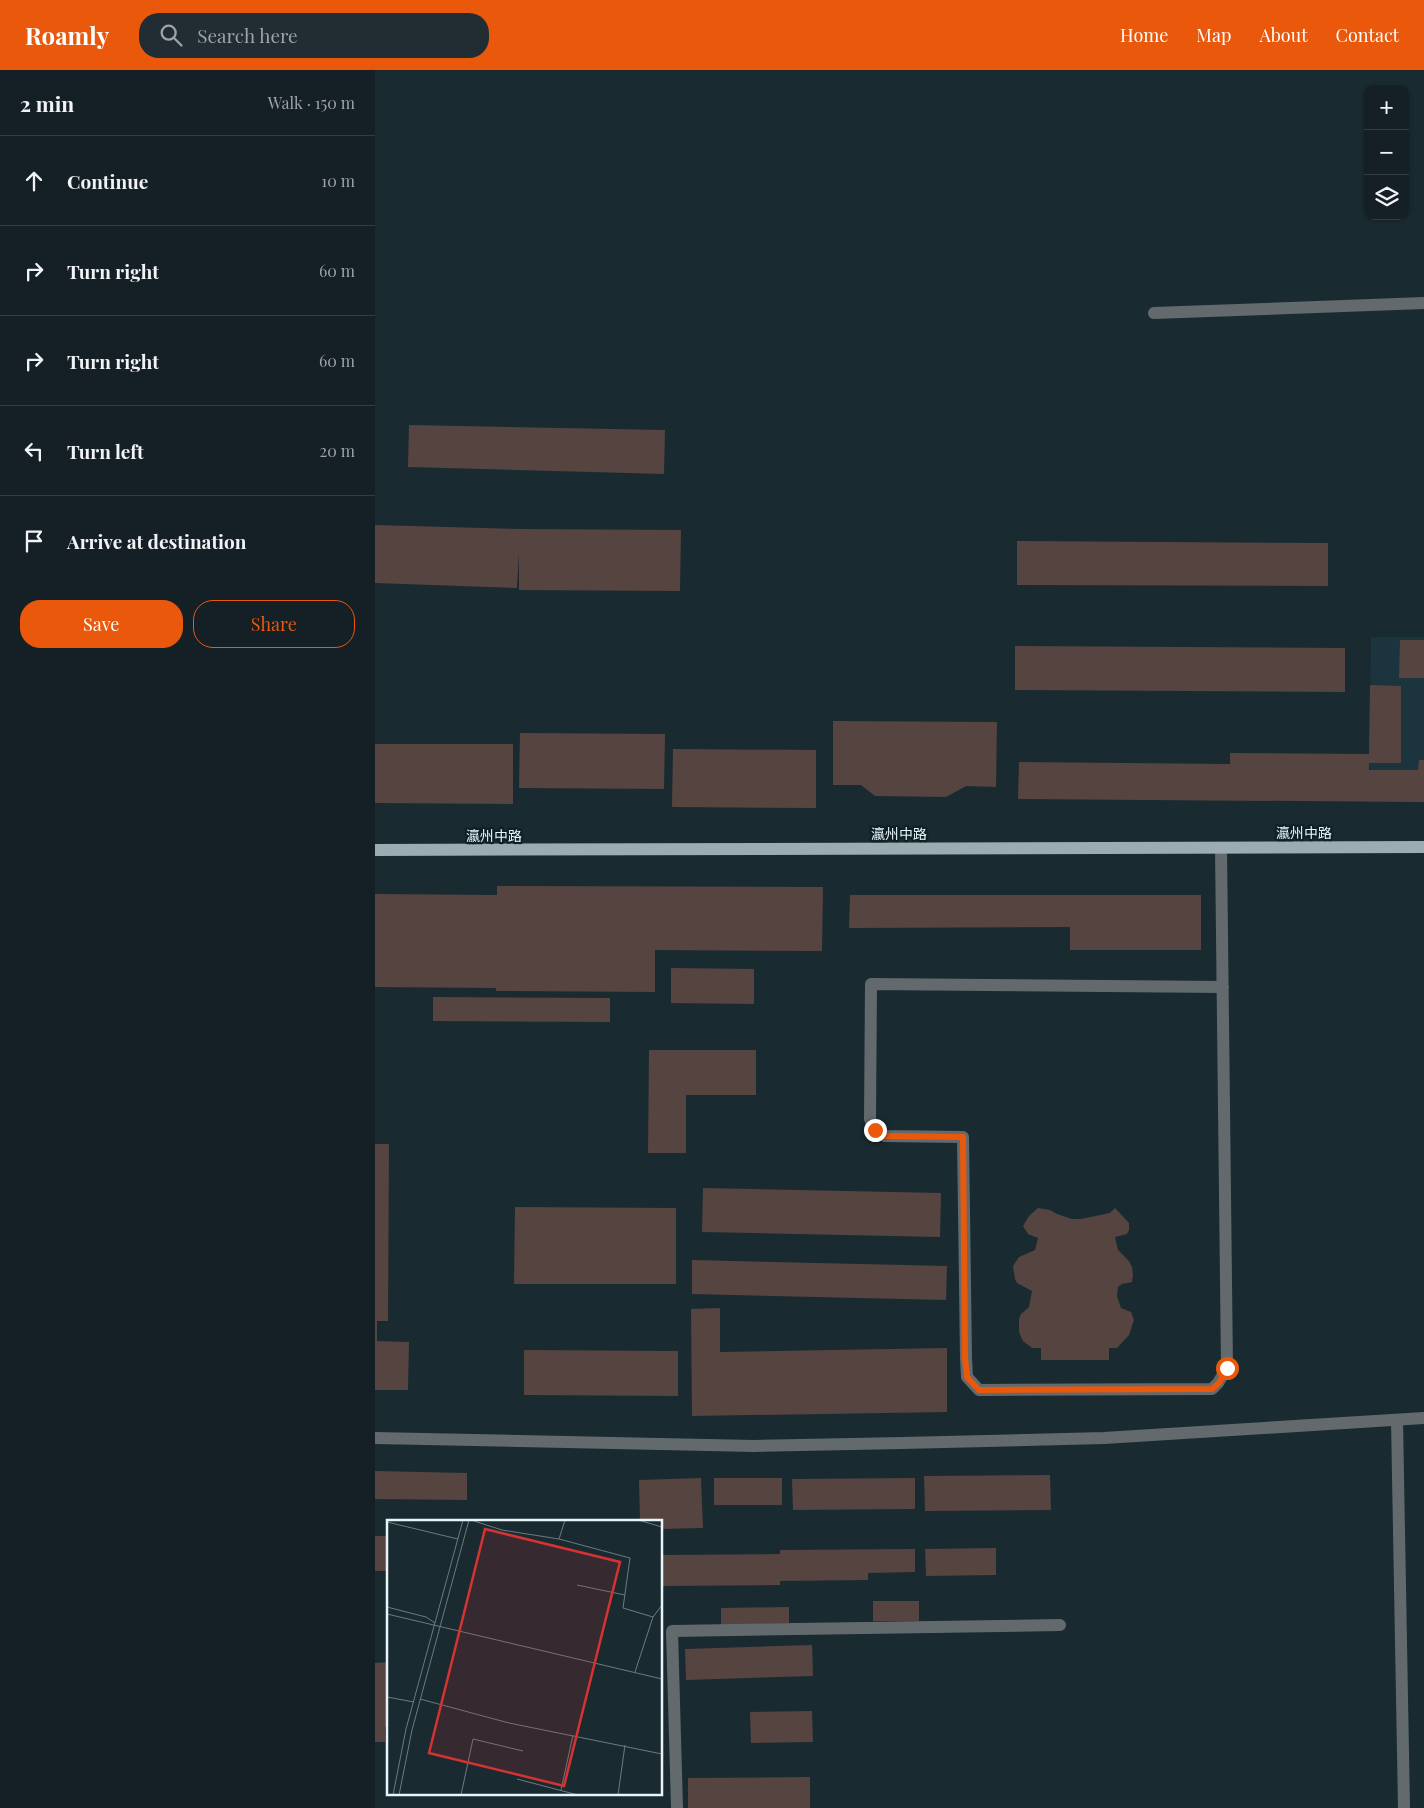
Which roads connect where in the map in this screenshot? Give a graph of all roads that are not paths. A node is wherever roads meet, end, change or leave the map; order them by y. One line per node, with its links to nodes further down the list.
1 (1424, 302): 2 (street)
2 (1154, 313)
3 (1424, 847): 4 (main road, 瀛州中路)
4 (1221, 848): 5 (main road, 瀛州中路); 6 (street)
5 (375, 850)
6 (1223, 986): 6 (street)
7 (1424, 1418): 8 (street)
8 (1397, 1420): 9 (street); 12 (street)
9 (375, 1438)
10 (1060, 1625): 11 (street)
11 (677, 1808)
12 (1404, 1808)

